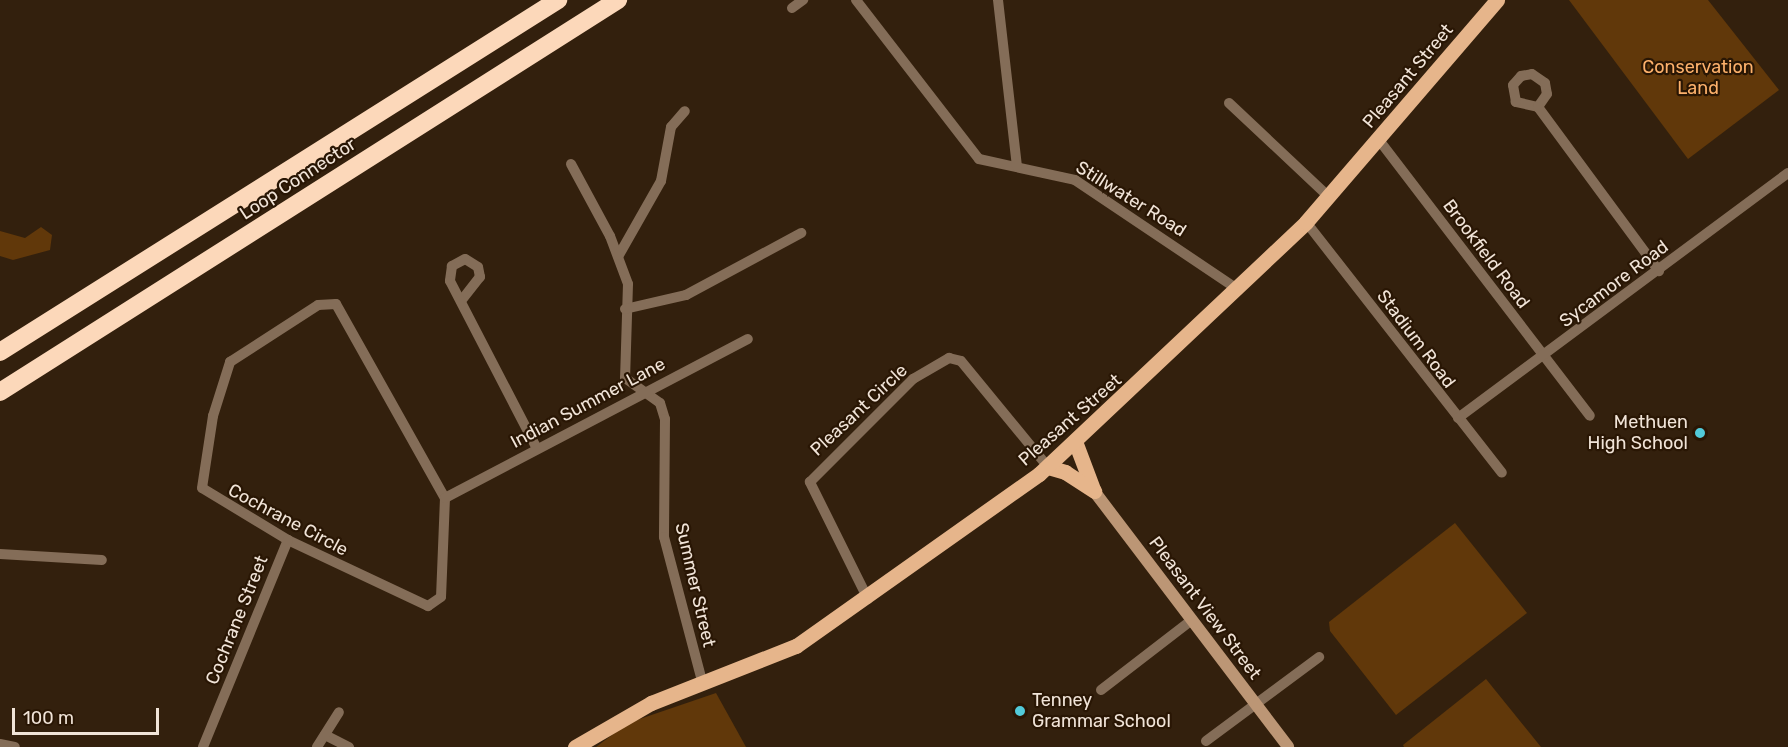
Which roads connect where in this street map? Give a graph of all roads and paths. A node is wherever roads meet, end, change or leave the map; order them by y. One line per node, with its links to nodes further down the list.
1 (558, 0): 24 (highway, Loop Connector)
2 (618, 0): 26 (highway, Loop Connector)
3 (803, 0): 7 (street)
4 (856, 0): 13 (street, Stillwater Road)
5 (999, 0): 13 (street)
6 (1497, 0): 11 (main road, Pleasant Street)
7 (792, 8)
8 (1229, 103): 15 (street)
9 (1538, 106): 19 (street)
10 (685, 111): 18 (street)
11 (1379, 140): 15 (main road, Pleasant Street); 25 (street, Brookfield Road)
12 (571, 164): 18 (street, Summer Street)
13 (1017, 167): 20 (street, Stillwater Road)
14 (1788, 173): 19 (street, Sycamore Road)
15 (1329, 197): 16 (main road, Pleasant Street)
16 (1306, 222): 20 (main road, Pleasant Street); 29 (street, Stadium Road)
17 (801, 233): 22 (street)
18 (619, 255): 22 (street, Summer Street)
19 (1659, 271): 25 (street, Sycamore Road)
20 (1239, 290): 30 (main road, Pleasant Street)
21 (461, 301): 31 (street)
22 (626, 309): 27 (street, Summer Street)
23 (748, 339): 27 (street, Indian Summer Lane)
24 (0, 352)
25 (1543, 358): 28 (street, Brookfield Road); 29 (street, Sycamore Road)
26 (0, 392)
27 (645, 392): 31 (street, Indian Summer Lane); 42 (street, Summer Street)
28 (1590, 416)
29 (1458, 418): 33 (street, Stadium Road)
30 (1076, 444): 32 (main road, Pleasant Street); 34 (main road)
31 (537, 449): 35 (street, Indian Summer Lane)
32 (1048, 467): 34 (main road); 39 (main road, Pleasant Street); 39 (street, Pleasant Circle)
33 (1502, 473)
34 (1094, 491): 40 (street, Pleasant View Street)
35 (444, 498): 36 (street, Cochrane Circle); 36 (street, Cochrane Circle)
36 (288, 540): 50 (street, Cochrane Street)
37 (0, 554): 38 (street)
38 (102, 560)
39 (868, 599): 42 (main road, Pleasant Street)
40 (1192, 620): 43 (street); 44 (street, Pleasant View Street)
41 (1319, 657): 44 (street)
42 (703, 685): 53 (main road, Pleasant Street)
43 (1101, 690)
44 (1255, 704): 47 (street); 54 (street, Pleasant View Street)
45 (339, 712): 46 (street)
46 (325, 735): 51 (street); 52 (street)
47 (1206, 741)
48 (0, 744): 49 (street)
49 (15, 747)
50 (203, 747)
51 (317, 747)
52 (349, 747)
53 (575, 747)
54 (1288, 747)

